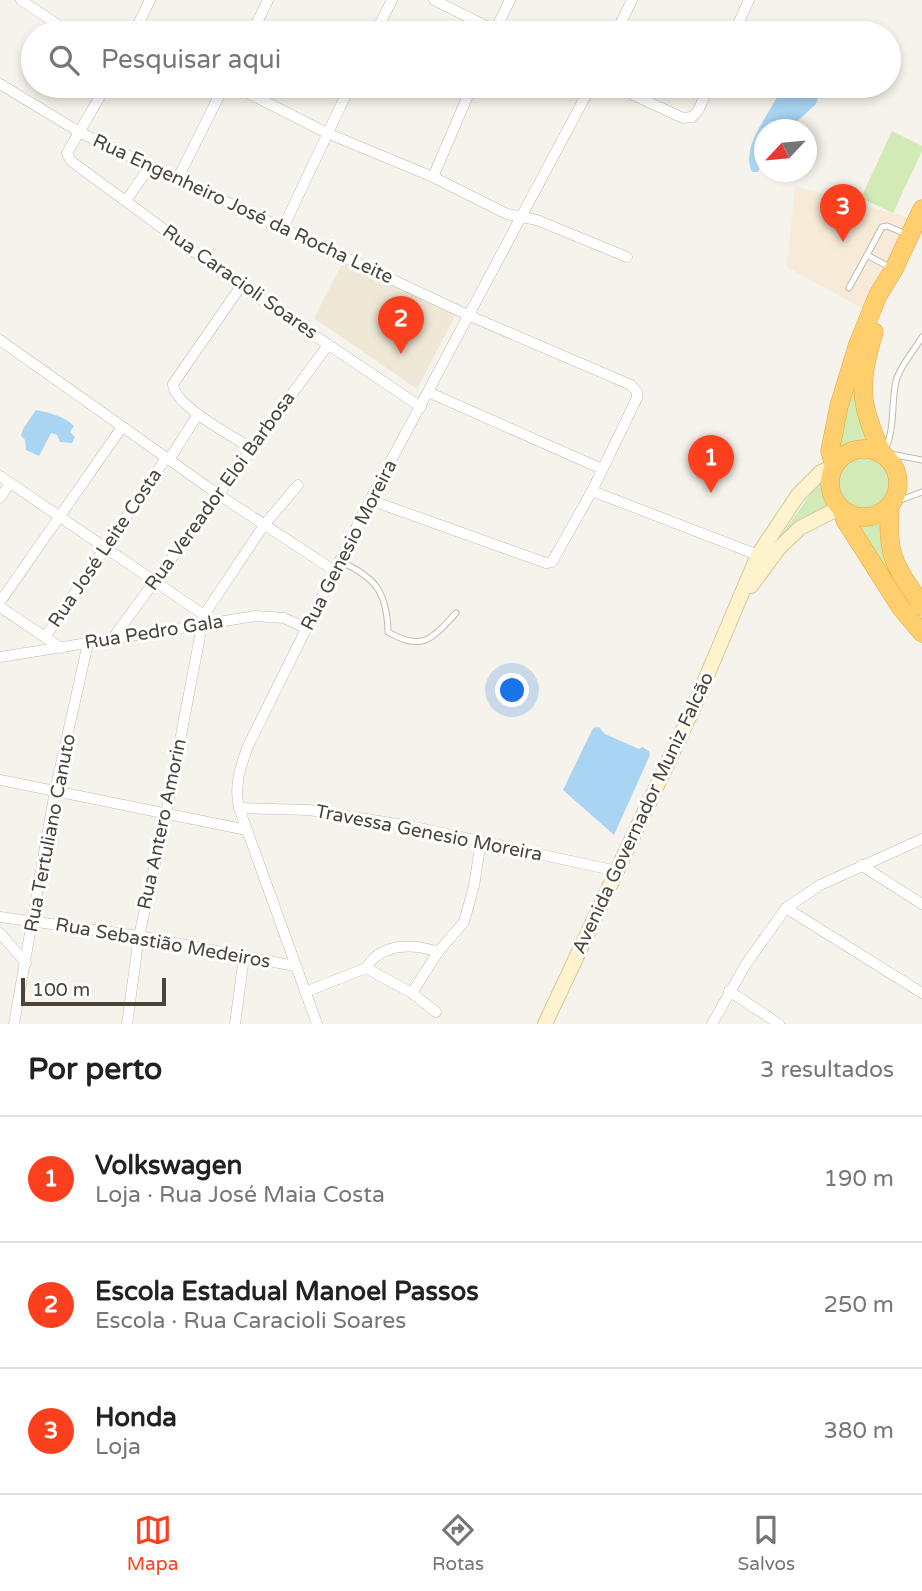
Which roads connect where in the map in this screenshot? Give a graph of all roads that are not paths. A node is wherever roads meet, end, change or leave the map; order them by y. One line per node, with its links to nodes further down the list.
1 (21, 0): 9 (street)
2 (150, 0): 10 (street)
3 (268, 0): 11 (street)
4 (391, 0): 12 (street)
5 (434, 0): 13 (street)
6 (510, 0): 14 (street)
7 (632, 0): 15 (street)
8 (749, 0): 16 (street)
9 (52, 21)
10 (140, 21)
11 (258, 21)
12 (381, 21)
13 (475, 21)
14 (501, 21)
15 (622, 21)
16 (739, 21)
17 (0, 84): 18 (street, Rua Engenheiro José da Rocha Leite)
18 (21, 96)
19 (24, 98): 28 (street, Rua Engenheiro José da Rocha Leite)
20 (99, 98): 28 (street)
21 (218, 98): 32 (street)
22 (258, 98): 29 (street)
23 (344, 98): 29 (street)
24 (467, 98): 31 (street)
25 (584, 98): 35 (street, Rua Genesio Moreira)
26 (640, 98): 27 (street)
27 (704, 98)
28 (81, 132): 30 (street, Rua Engenheiro José da Rocha Leite); 33 (street, Rua Caracioli Soares)
29 (327, 133): 31 (street); 36 (street)
30 (150, 166): 32 (street, Rua Engenheiro José da Rocha Leite); 33 (street)
31 (433, 177): 35 (street)
32 (178, 178): 36 (street, Rua Engenheiro José da Rocha Leite)
33 (126, 201): 41 (street, Rua Caracioli Soares)
34 (922, 209): 37 (highway)
35 (520, 217): 39 (street); 43 (street, Rua Genesio Moreira)
36 (283, 228): 43 (street, Rua Engenheiro José da Rocha Leite)
37 (909, 236): 38 (lane); 40 (highway)
38 (867, 255): 40 (lane); 42 (lane)
39 (627, 257)
40 (892, 272): 52 (highway); 55 (highway)
41 (241, 286): 46 (street, Rua Caracioli Soares); 49 (street)
42 (849, 288)
43 (470, 316): 47 (street, Rua Genesio Moreira); 56 (street, Rua Engenheiro José da Rocha Leite)
44 (922, 338): 52 (lane)
45 (0, 340): 50 (street)
46 (327, 345): 48 (street, Rua Caracioli Soares); 51 (street, Rua Vereador Eloi Barbosa)
47 (428, 392): 48 (street, Rua Genesio Moreira); 56 (street)
48 (421, 407): 64 (street, Rua Genesio Moreira)
49 (198, 414): 51 (street); 53 (street, Rua José Leite Costa)
50 (122, 427): 53 (street); 67 (street)
51 (253, 449): 62 (street, Rua Vereador Eloi Barbosa)
52 (883, 454): 54 (lane); 55 (highway); 65 (highway)
53 (168, 459): 62 (street); 69 (street, Rua José Leite Costa)
54 (922, 460)
55 (834, 467): 66 (highway); 70 (main road, Avenida Governador Muniz Falcão)
56 (602, 469): 60 (street)
57 (0, 476): 58 (street)
58 (10, 483): 63 (street); 67 (street)
59 (298, 485): 68 (street)
60 (592, 491): 64 (street); 70 (street)
61 (922, 492): 65 (lane)
62 (219, 495): 68 (street); 73 (street, Rua Vereador Eloi Barbosa)
63 (0, 498)
64 (370, 500): 71 (street, Rua Genesio Moreira)
65 (891, 504): 66 (highway); 76 (highway)
66 (841, 510): 74 (main road, Avenida Governador Muniz Falcão); 80 (highway)
67 (59, 517): 69 (street); 75 (street)
68 (264, 525): 72 (street); 78 (street)
69 (105, 549): 73 (street); 81 (street, Rua José Leite Costa)
70 (758, 555): 74 (main road, Avenida Governador Muniz Falcão)
71 (340, 561): 72 (street, Rua Genesio Moreira); 77 (lane)
72 (335, 571): 79 (street, Rua Genesio Moreira)
73 (153, 582): 78 (street); 82 (street, Rua Vereador Eloi Barbosa)
74 (739, 601): 94 (main road, Avenida Governador Muniz Falcão)
75 (0, 604): 81 (street)
76 (922, 606)
77 (456, 613)
78 (203, 620): 79 (street, Rua Pedro Gala); 82 (street, Rua Pedro Gala); 89 (street, Rua Antero Amorin)
79 (306, 628): 88 (street, Rua Genesio Moreira)
80 (922, 633)
81 (44, 637): 84 (street)
82 (113, 638): 83 (street, Rua Pedro Gala)
83 (88, 643): 84 (street, Rua Pedro Gala); 87 (street, Rua Tertuliano Canuto)
84 (61, 648): 85 (street, Rua Pedro Gala)
85 (0, 657)
86 (0, 780): 87 (street)
87 (55, 791): 89 (street); 98 (street, Rua Tertuliano Canuto)
88 (239, 808): 90 (street, Rua Genesio Moreira); 92 (street, Travessa Genesio Moreira)
89 (166, 814): 90 (street); 100 (street, Rua Antero Amorin)
90 (247, 830): 104 (street, Rua Genesio Moreira)
91 (922, 839): 93 (street)
92 (481, 841): 94 (street, Travessa Genesio Moreira); 101 (street)
93 (861, 865): 95 (street); 96 (street)
94 (617, 871): 115 (main road, Avenida Governador Muniz Falcão)
95 (922, 904)
96 (786, 908): 106 (street); 109 (street)
97 (0, 917): 98 (street, Rua Sebastião Medeiros)
98 (32, 921): 100 (street, Rua Sebastião Medeiros); 103 (street, Rua Tertuliano Canuto)
99 (0, 933): 103 (street)
100 (139, 936): 102 (street, Rua Sebastião Medeiros); 112 (street, Rua Antero Amorin)
101 (438, 952): 105 (street); 108 (street)
102 (244, 957): 104 (street, Rua Sebastião Medeiros); 113 (street)
103 (26, 963): 111 (street, Rua Tertuliano Canuto)
104 (295, 965): 107 (street, Rua Genesio Moreira)
105 (366, 968): 107 (street); 108 (street)
106 (729, 991): 116 (street); 117 (street)
107 (305, 992): 114 (street, Rua Genesio Moreira)
108 (412, 993): 110 (street)
109 (922, 993)
110 (436, 1012)
111 (14, 1024)
112 (127, 1024)
113 (235, 1024)
114 (317, 1024)
115 (545, 1024)
116 (712, 1024)
117 (779, 1024)

